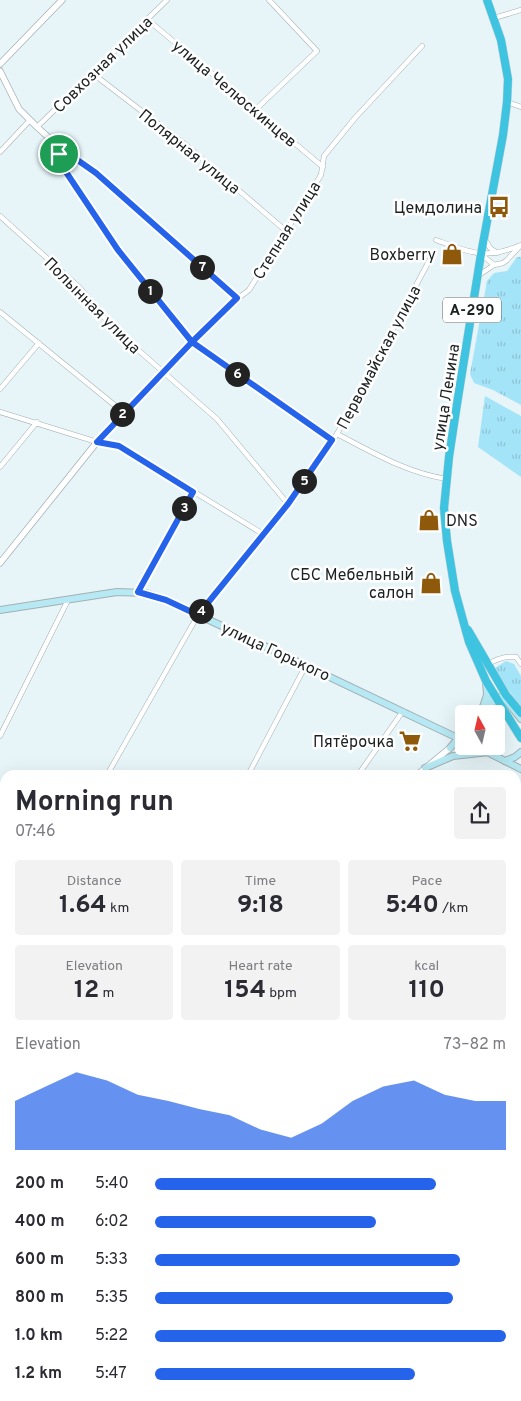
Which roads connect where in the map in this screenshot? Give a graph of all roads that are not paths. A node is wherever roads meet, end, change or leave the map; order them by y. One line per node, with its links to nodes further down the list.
1 (167, 0): 7 (street, Совхозная улица)
2 (269, 0): 14 (street)
3 (487, 0): 6 (highway, улица Ленина / А-290)
4 (58, 1): 9 (street)
5 (521, 10): 6 (street)
6 (494, 18): 12 (highway, улица Ленина / А-290)
7 (148, 20): 11 (street, Совхозная улица); 14 (street, улица Челюскинцев)
8 (422, 46): 19 (street, Степная улица)
9 (0, 64)
10 (0, 71): 15 (street)
11 (92, 73): 16 (street, Совхозная улица); 21 (street, Полярная улица)
12 (506, 102): 13 (street); 22 (highway, улица Ленина / А-290)
13 (521, 107)
14 (256, 110): 19 (street, улица Челюскинцев)
15 (30, 120): 16 (street); 18 (street)
16 (36, 127): 17 (street)
17 (56, 145): 30 (street); 32 (street)
18 (0, 152)
19 (322, 167): 21 (street, Степная улица)
20 (0, 216): 34 (street, Полынная улица)
21 (286, 231): 30 (street, Степная улица)
22 (484, 236): 25 (street); 26 (highway, улица Ленина / А-290)
23 (436, 240): 26 (street)
24 (521, 245): 25 (street); 28 (street)
25 (497, 253): 26 (street)
26 (481, 254): 28 (street); 29 (highway, улица Ленина / А-290)
27 (429, 261): 39 (street, Первомайская улица)
28 (494, 265): 29 (street)
29 (478, 276): 43 (highway, улица Ленина / А-290)
30 (237, 298): 32 (street, Степная улица)
31 (0, 312): 33 (street)
32 (192, 342): 34 (street, Степная улица); 40 (street)
33 (39, 343): 35 (street); 37 (street)
34 (164, 373): 37 (street, Степная улица); 45 (street, Полынная улица)
35 (0, 390)
36 (0, 412): 38 (street)
37 (123, 412): 41 (street, Степная улица)
38 (36, 422): 41 (street); 42 (street)
39 (337, 434): 40 (street, Первомайская улица); 43 (street)
40 (332, 440): 45 (street, Первомайская улица)
41 (97, 442): 44 (street); 47 (street, Степная улица)
42 (0, 467)
43 (447, 479): 52 (highway, улица Ленина / А-290)
44 (193, 492): 46 (street); 48 (street)
45 (288, 504): 46 (street, Первомайская улица)
46 (263, 534): 51 (street, Первомайская улица)
47 (0, 563)
48 (138, 592): 49 (main road, улица Горького); 51 (main road, улица Горького)
49 (68, 600): 50 (main road, улица Горького); 64 (street)
50 (0, 610)
51 (198, 615): 55 (main road, улица Горького); 75 (street, Первомайская улица)
52 (463, 622): 53 (highway, А-290); 56 (highway, А-290)
53 (487, 664): 54 (street); 57 (highway, А-290)
54 (521, 664)
55 (306, 665): 61 (main road, улица Горького); 76 (street)
56 (486, 681): 58 (highway, А-290); 59 (main road)
57 (501, 688): 58 (main road); 62 (highway, А-290)
58 (496, 697): 60 (main road); 63 (main road); 66 (highway, А-290)
59 (484, 705)
60 (486, 705)
61 (403, 712): 65 (main road, улица Горького); 77 (street)
62 (521, 713)
63 (521, 719)
64 (0, 736)
65 (455, 737)
66 (521, 738)
67 (455, 745): 68 (main road)
68 (450, 748): 73 (street)
69 (521, 752): 72 (main road)
70 (462, 755): 73 (main road)
71 (494, 755): 72 (main road)
72 (505, 761): 74 (main road)
73 (425, 768): 78 (street)
74 (521, 769)
75 (111, 770)
76 (251, 770)
77 (362, 770)
78 (423, 770)

